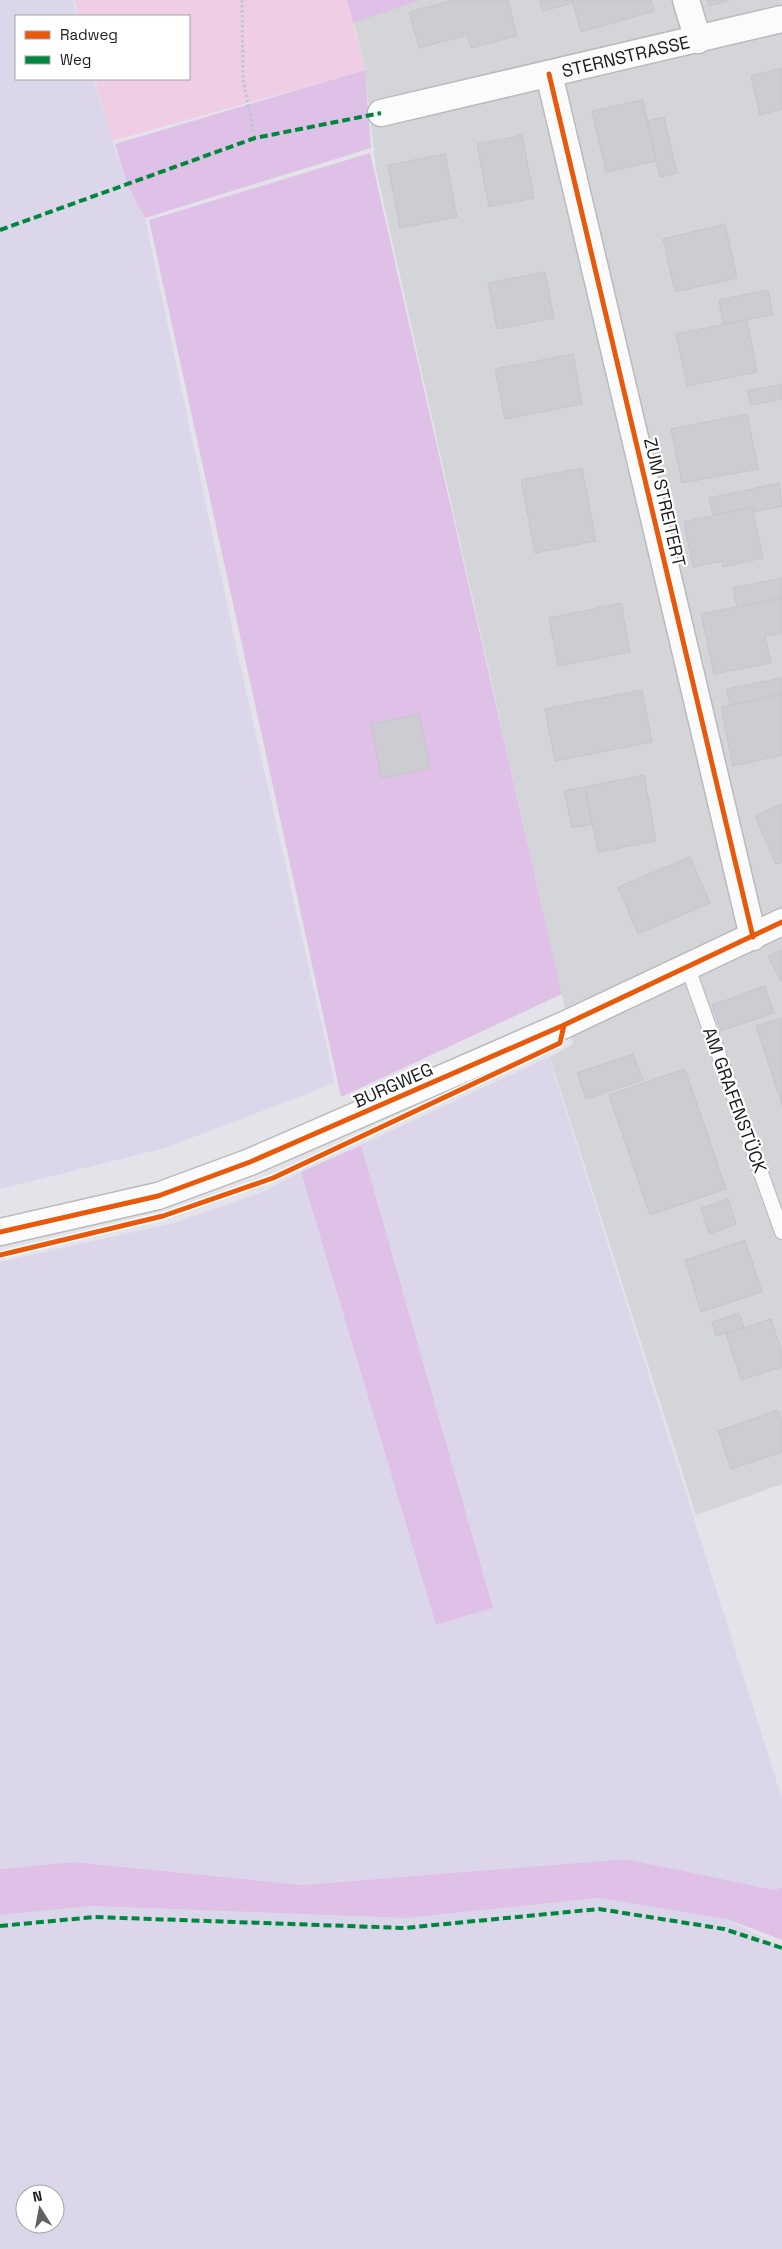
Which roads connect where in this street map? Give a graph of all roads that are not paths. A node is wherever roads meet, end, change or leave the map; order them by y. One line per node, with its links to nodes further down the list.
1 (686, 0): 3 (street)
2 (782, 19): 3 (street, STERNSTRASSE)
3 (698, 40): 4 (street, STERNSTRASSE)
4 (549, 74): 5 (street, STERNSTRASSE); 7 (street, ZUM STREITERT)
5 (381, 113)
6 (782, 922): 7 (street, BURGWEG)
7 (753, 937): 8 (street, BURGWEG)
8 (688, 968): 9 (street, BURGWEG); 10 (lane, AM GRAFENSTÜCK)
9 (0, 1232)
10 (782, 1232)

